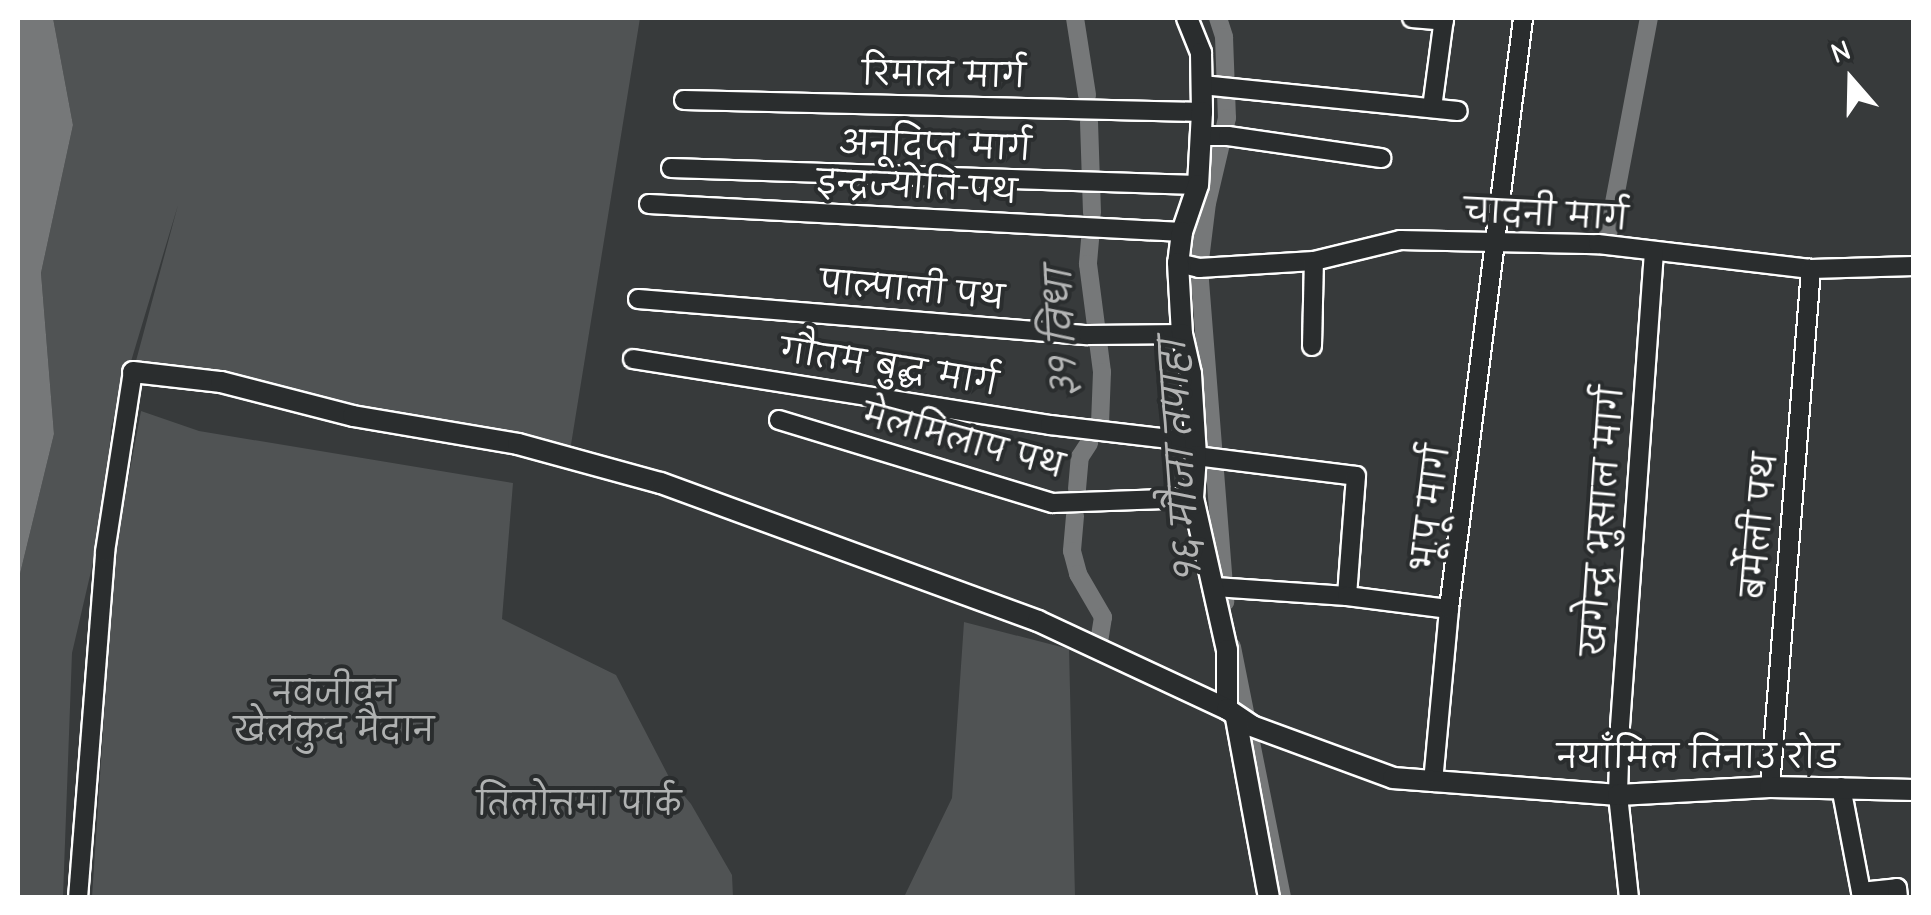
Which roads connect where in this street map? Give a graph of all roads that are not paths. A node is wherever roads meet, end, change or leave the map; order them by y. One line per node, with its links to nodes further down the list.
1 (1187, 18): 5 (street)
2 (1412, 18): 4 (street)
3 (1523, 18): 16 (street, भू.पू मार्ग)
4 (1444, 19): 7 (street)
5 (1202, 85): 7 (street); 8 (street)
6 (684, 100): 8 (street, रिमाल मार्ग)
7 (1432, 108): 9 (street)
8 (1202, 112): 10 (street)
9 (1458, 112)
10 (1201, 136): 11 (street); 13 (street)
11 (1381, 158)
12 (671, 168): 13 (street, अनूदिप्त मार्ग)
13 (1198, 185): 15 (street)
14 (649, 204): 15 (street, इन्द्रज्योति पथ)
15 (1182, 232): 19 (street)
16 (1494, 243): 17 (street, चादनी मार्ग); 18 (street, चादनी मार्ग); 32 (street, भू.पू मार्ग)
17 (1654, 252): 21 (street, चादनी मार्ग); 38 (street, खगेन्द्र भुसाल मार्ग)
18 (1314, 261): 19 (street, चादनी मार्ग); 24 (street)
19 (1178, 263): 23 (street)
20 (1914, 266): 21 (street, चादनी मार्ग)
21 (1812, 270): 35 (street, बर्मेली पथ)
22 (638, 299): 23 (street, पाल्पाली पथ)
23 (1182, 334): 28 (street)
24 (1312, 346)
25 (633, 358): 28 (street, गौतम बुद्ध मार्ग)
26 (133, 372): 33 (street, नयाँमिल तिनाउ रोड); 39 (street)
27 (779, 420): 29 (street, मेलमिलाप पथ)
28 (1196, 449): 29 (street); 31 (street, गौतम बुद्ध मार्ग)
29 (1193, 498): 30 (street)
30 (1215, 587): 31 (street); 33 (street)
31 (1347, 596): 32 (street)
32 (1449, 609): 34 (street, भू.पू मार्ग)
33 (1238, 718): 34 (street, नयाँमिल तिनाउ रोड); 40 (street)
34 (1433, 782): 38 (street, नयाँमिल तिनाउ रोड)
35 (1770, 786): 36 (street, नयाँमिल तिनाउ रोड); 38 (street, नयाँमिल तिनाउ रोड)
36 (1841, 787): 37 (street, नयाँमिल तिनाउ रोड); 42 (street)
37 (1914, 790)
38 (1618, 795): 41 (street, खगेन्द्र भुसाल मार्ग)
39 (78, 898)
40 (1269, 898)
41 (1628, 898)
42 (1898, 898)

